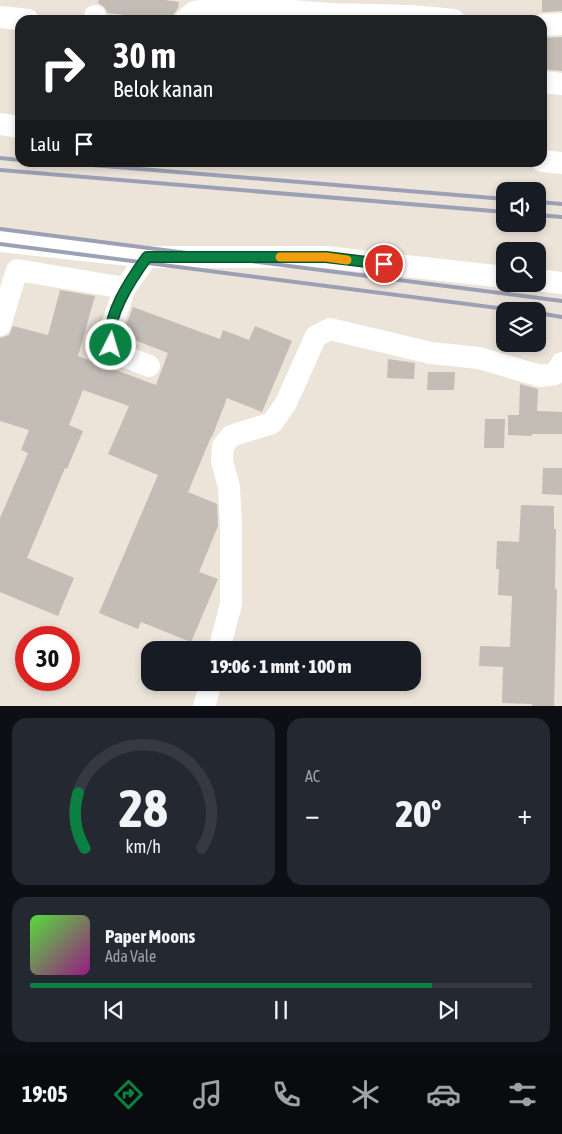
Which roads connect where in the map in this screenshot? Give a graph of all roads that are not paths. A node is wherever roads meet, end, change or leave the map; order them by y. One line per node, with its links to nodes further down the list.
1 (35, 0): 3 (street)
2 (410, 8): 6 (street); 7 (street)
3 (30, 15)
4 (188, 15): 5 (street)
5 (318, 15)
6 (348, 15)
7 (436, 15)
8 (0, 17): 9 (street)
9 (15, 19)
10 (562, 24): 11 (street)
11 (547, 26)
12 (547, 82): 13 (street)
13 (562, 84)
14 (0, 124): 15 (street)
15 (15, 126)
16 (547, 162): 17 (street)
17 (562, 163)
18 (0, 241): 19 (street)
19 (147, 257): 21 (street); 24 (street)
20 (8, 269): 24 (street); 25 (street)
21 (496, 276)
22 (546, 281): 23 (street)
23 (562, 283)
24 (125, 288): 27 (street)
25 (0, 325)
26 (562, 363): 28 (street)
27 (149, 366)
28 (221, 641)
29 (208, 691): 30 (street)
30 (204, 706)

